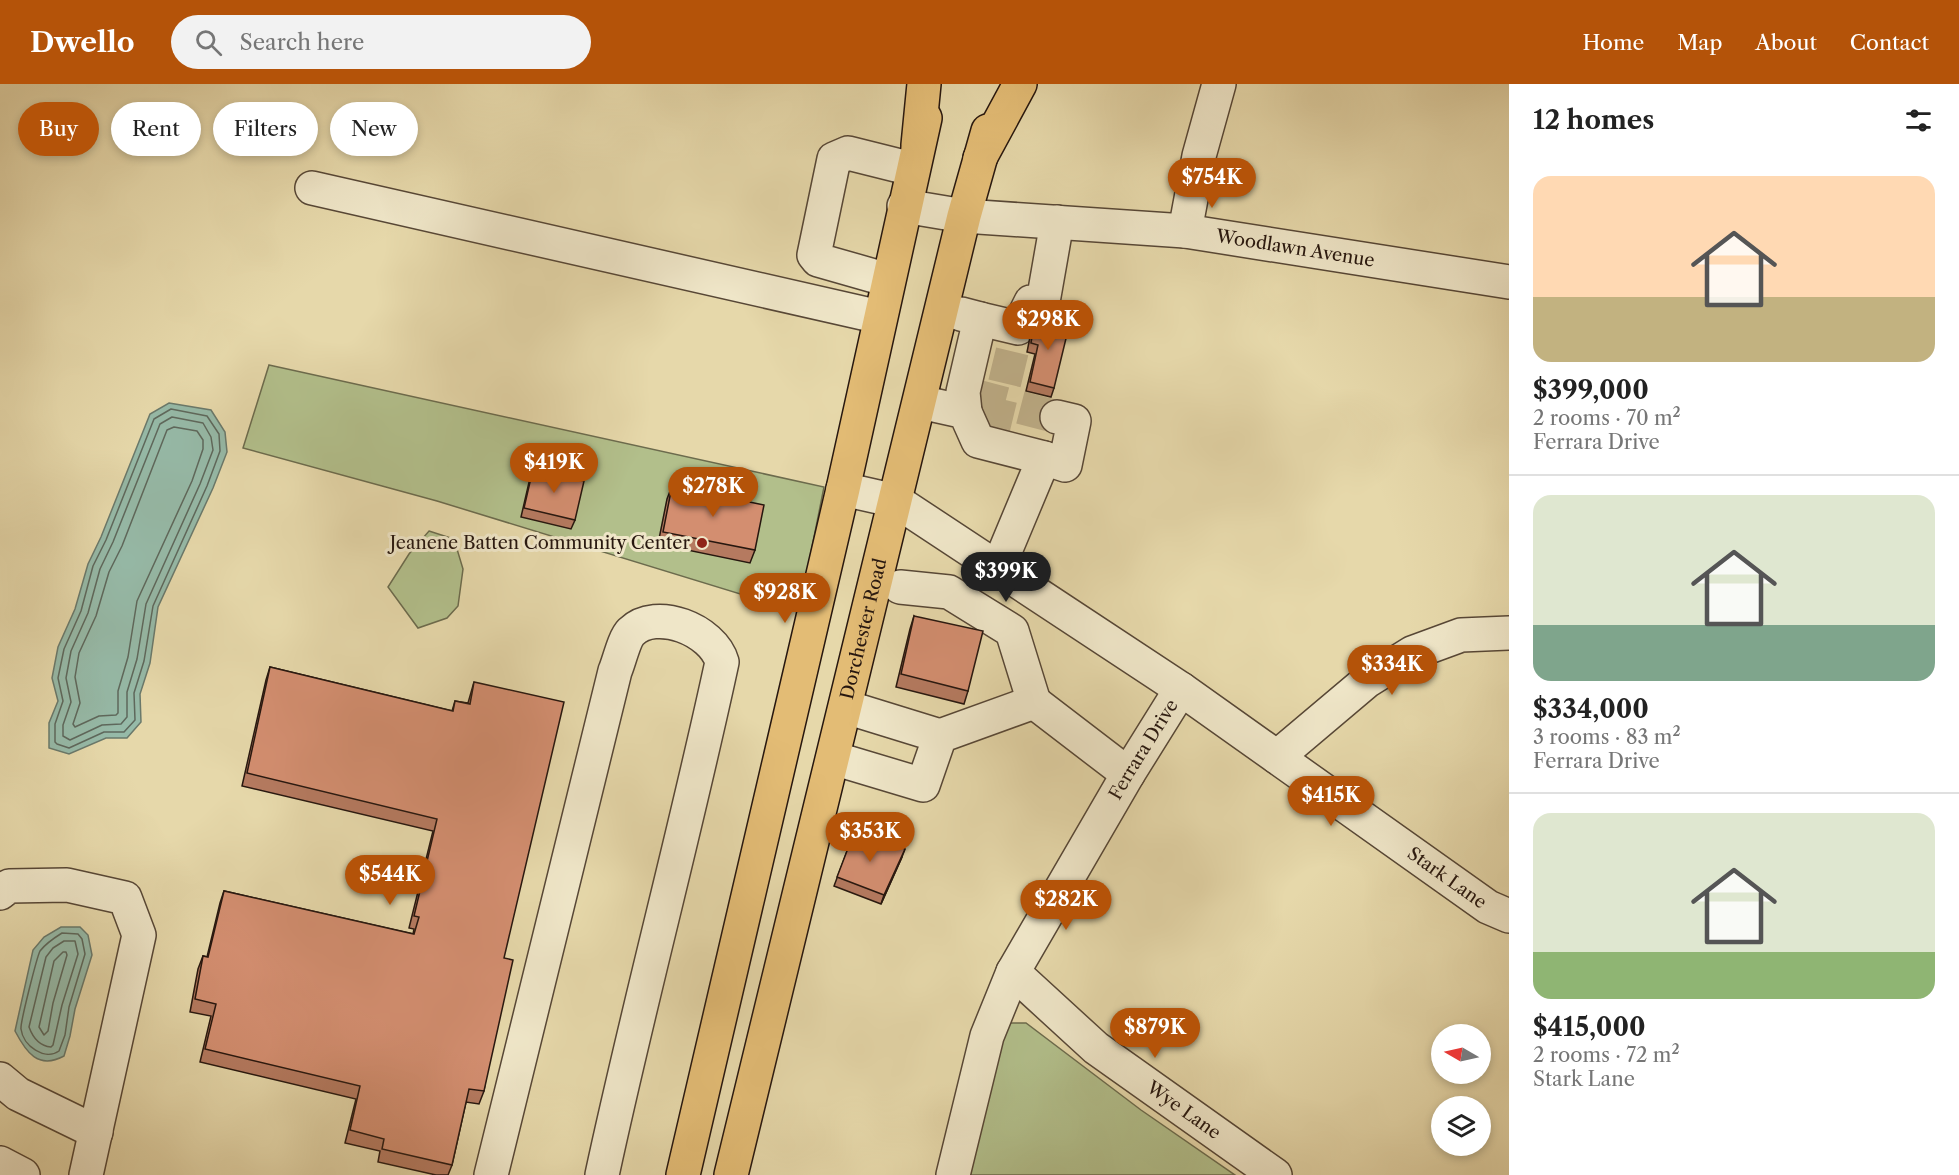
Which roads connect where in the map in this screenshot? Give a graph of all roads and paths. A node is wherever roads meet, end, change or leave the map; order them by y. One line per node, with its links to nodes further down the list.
1 (924, 84): 6 (main road)
2 (933, 84): 6 (main road)
3 (1001, 84): 7 (main road, Dorchester Road)
4 (1020, 84): 7 (main road)
5 (1219, 84): 12 (street)
6 (915, 157): 9 (main road); 13 (street)
7 (980, 158): 10 (main road, Dorchester Road)
8 (312, 189): 16 (street)
9 (904, 206): 10 (street, Woodlawn Avenue); 13 (main road)
10 (964, 216): 11 (street, Woodlawn Avenue); 15 (main road, Dorchester Road)
11 (1057, 222): 12 (street, Woodlawn Avenue); 17 (street)
12 (1185, 231): 14 (street, Woodlawn Avenue)
13 (888, 280): 16 (main road)
14 (1509, 282)
15 (942, 308): 17 (street); 19 (main road, Dorchester Road)
16 (880, 317): 22 (main road)
17 (980, 319): 18 (street)
18 (967, 400): 19 (street); 21 (street)
19 (920, 402): 23 (main road, Dorchester Road)
20 (1057, 417): 21 (street)
21 (1044, 458): 25 (street)
22 (843, 489): 23 (street, Ferrara Drive); 48 (main road)
23 (896, 501): 24 (street, Ferrara Drive); 33 (main road, Dorchester Road)
24 (958, 541): 25 (street, Ferrara Drive); 27 (street)
25 (998, 568): 28 (street, Ferrara Drive)
26 (900, 587): 27 (street)
27 (949, 592): 29 (street)
28 (1036, 593): 29 (street); 31 (street, Ferrara Drive)
29 (1012, 631): 32 (street)
30 (1509, 633): 35 (street)
31 (1181, 689): 35 (street, Stark Lane); 37 (street, Ferrara Drive)
32 (1034, 702): 34 (street); 37 (street)
33 (846, 707): 34 (street); 36 (main road, Dorchester Road)
34 (940, 736): 36 (street)
35 (1277, 757): 39 (street, Stark Lane)
36 (833, 758): 49 (main road, Dorchester Road)
37 (1128, 774): 40 (street, Ferrara Drive)
38 (0, 893): 42 (street)
39 (1509, 916)
40 (1012, 972): 50 (street, Ferrara Drive); 51 (street, Wye Lane)
41 (0, 1079): 42 (street)
42 (96, 1132): 45 (street)
43 (0, 1163): 44 (street)
44 (23, 1175)
45 (87, 1175)
46 (491, 1175): 47 (street)
47 (603, 1175)
48 (683, 1175)
49 (730, 1175)
50 (953, 1175)
51 (1275, 1175)

